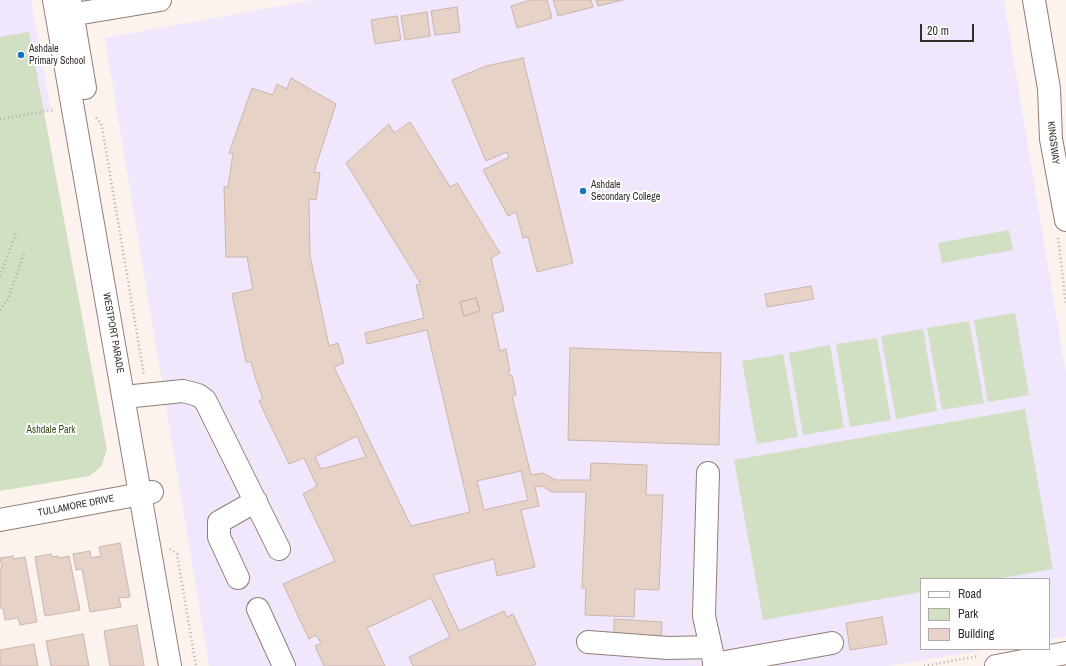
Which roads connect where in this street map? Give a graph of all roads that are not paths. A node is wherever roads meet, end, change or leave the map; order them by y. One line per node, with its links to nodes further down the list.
1 (160, 0): 3 (street)
2 (1034, 0): 4 (street, KINGSWAY)
3 (64, 8): 7 (street, WESTPORT PARADE)
4 (1049, 89): 5 (street, KINGSWAY); 6 (street, KINGSWAY)
5 (1066, 140)
6 (1066, 220)
7 (135, 395): 9 (street, WESTPORT PARADE); 10 (street)
8 (708, 473): 17 (street)
9 (146, 493): 11 (street, TULLAMORE DRIVE); 20 (street, WESTPORT PARADE); 21 (street, WESTPORT PARADE)
10 (256, 501): 12 (street); 13 (street)
11 (0, 520)
12 (279, 549)
13 (238, 578)
14 (258, 609): 22 (street)
15 (588, 642): 17 (street)
16 (832, 643): 17 (street)
17 (713, 659)
18 (1054, 659): 19 (street)
19 (989, 661)
20 (170, 666)
21 (183, 666)
22 (284, 666)

